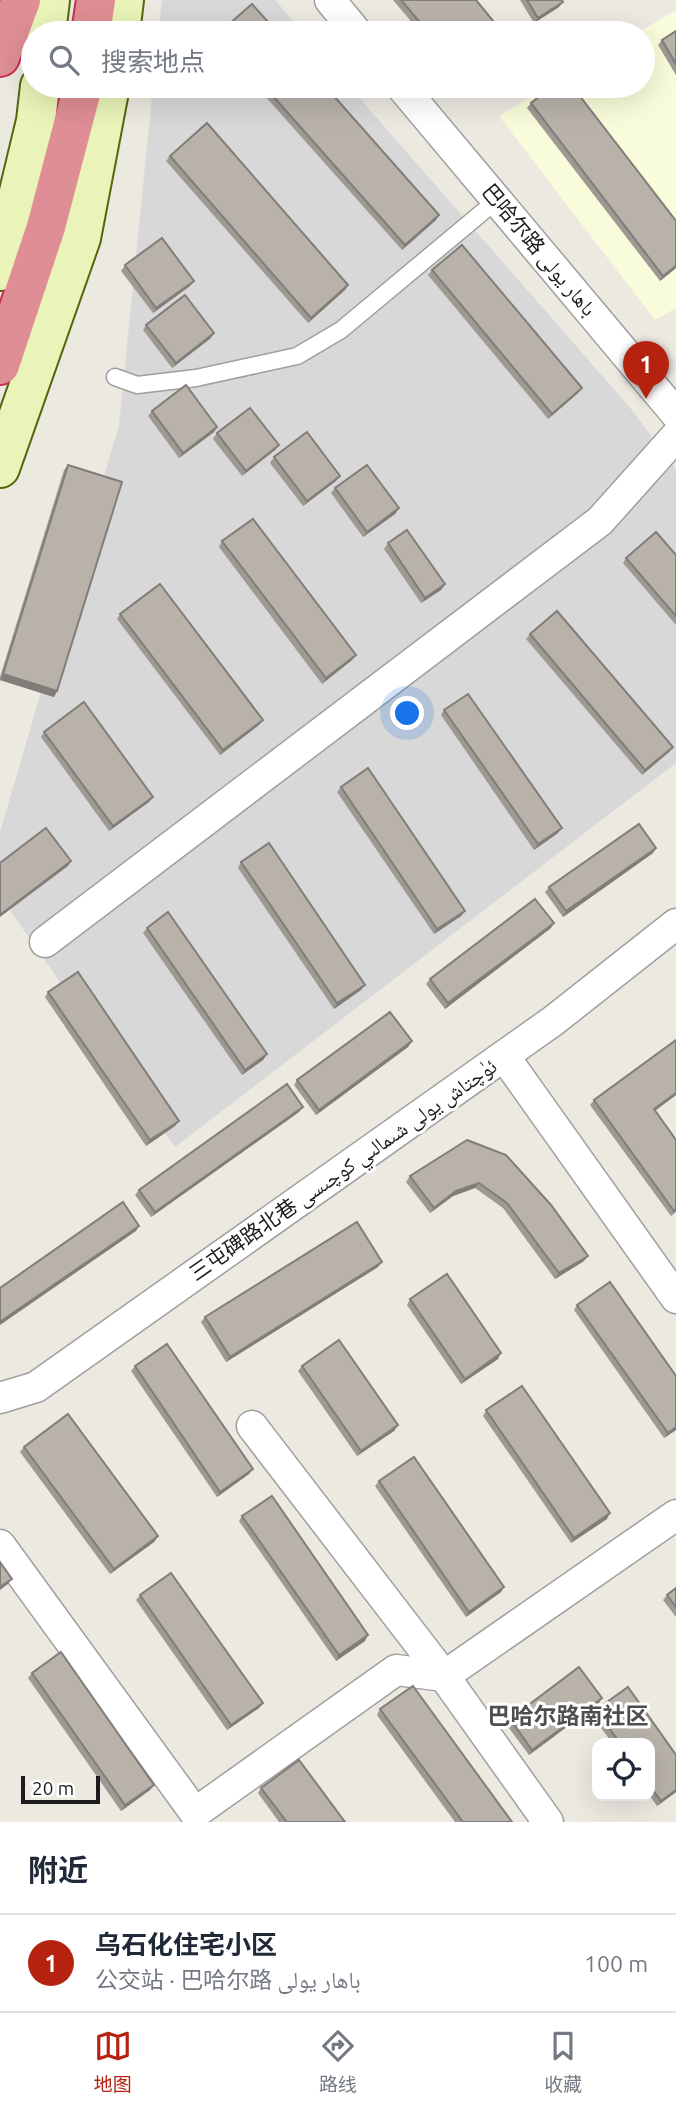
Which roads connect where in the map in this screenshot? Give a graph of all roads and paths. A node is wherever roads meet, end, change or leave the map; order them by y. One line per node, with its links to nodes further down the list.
1 (21, 0): 10 (highway)
2 (50, 0): 6 (main road)
3 (96, 0): 7 (highway)
4 (124, 0): 8 (main road)
5 (330, 0): 9 (street)
6 (47, 21)
7 (93, 21)
8 (121, 21)
9 (347, 21)
10 (0, 57)
11 (39, 98): 16 (main road)
12 (80, 98): 17 (highway)
13 (108, 98): 21 (main road)
14 (411, 98): 15 (street, 巴哈尔路 باھار يولى)
15 (497, 200): 18 (lane); 19 (street, 巴哈尔路 باھار يولى)
16 (0, 271)
17 (0, 365)
18 (115, 377)
19 (676, 414)
20 (676, 436): 23 (street)
21 (0, 468)
22 (676, 924): 24 (street, 三屯碑路北巷 ئۈچتاش يولى شىمالىي كوچىسى)
23 (44, 942)
24 (504, 1055): 25 (street); 26 (street, 三屯碑路北巷 ئۈچتاش يولى شىمالىي كوچىسى)
25 (676, 1298)
26 (0, 1398)
27 (251, 1426): 30 (street)
28 (676, 1515): 30 (street)
29 (0, 1545): 30 (street)
30 (444, 1676): 31 (street)
31 (548, 1822)

